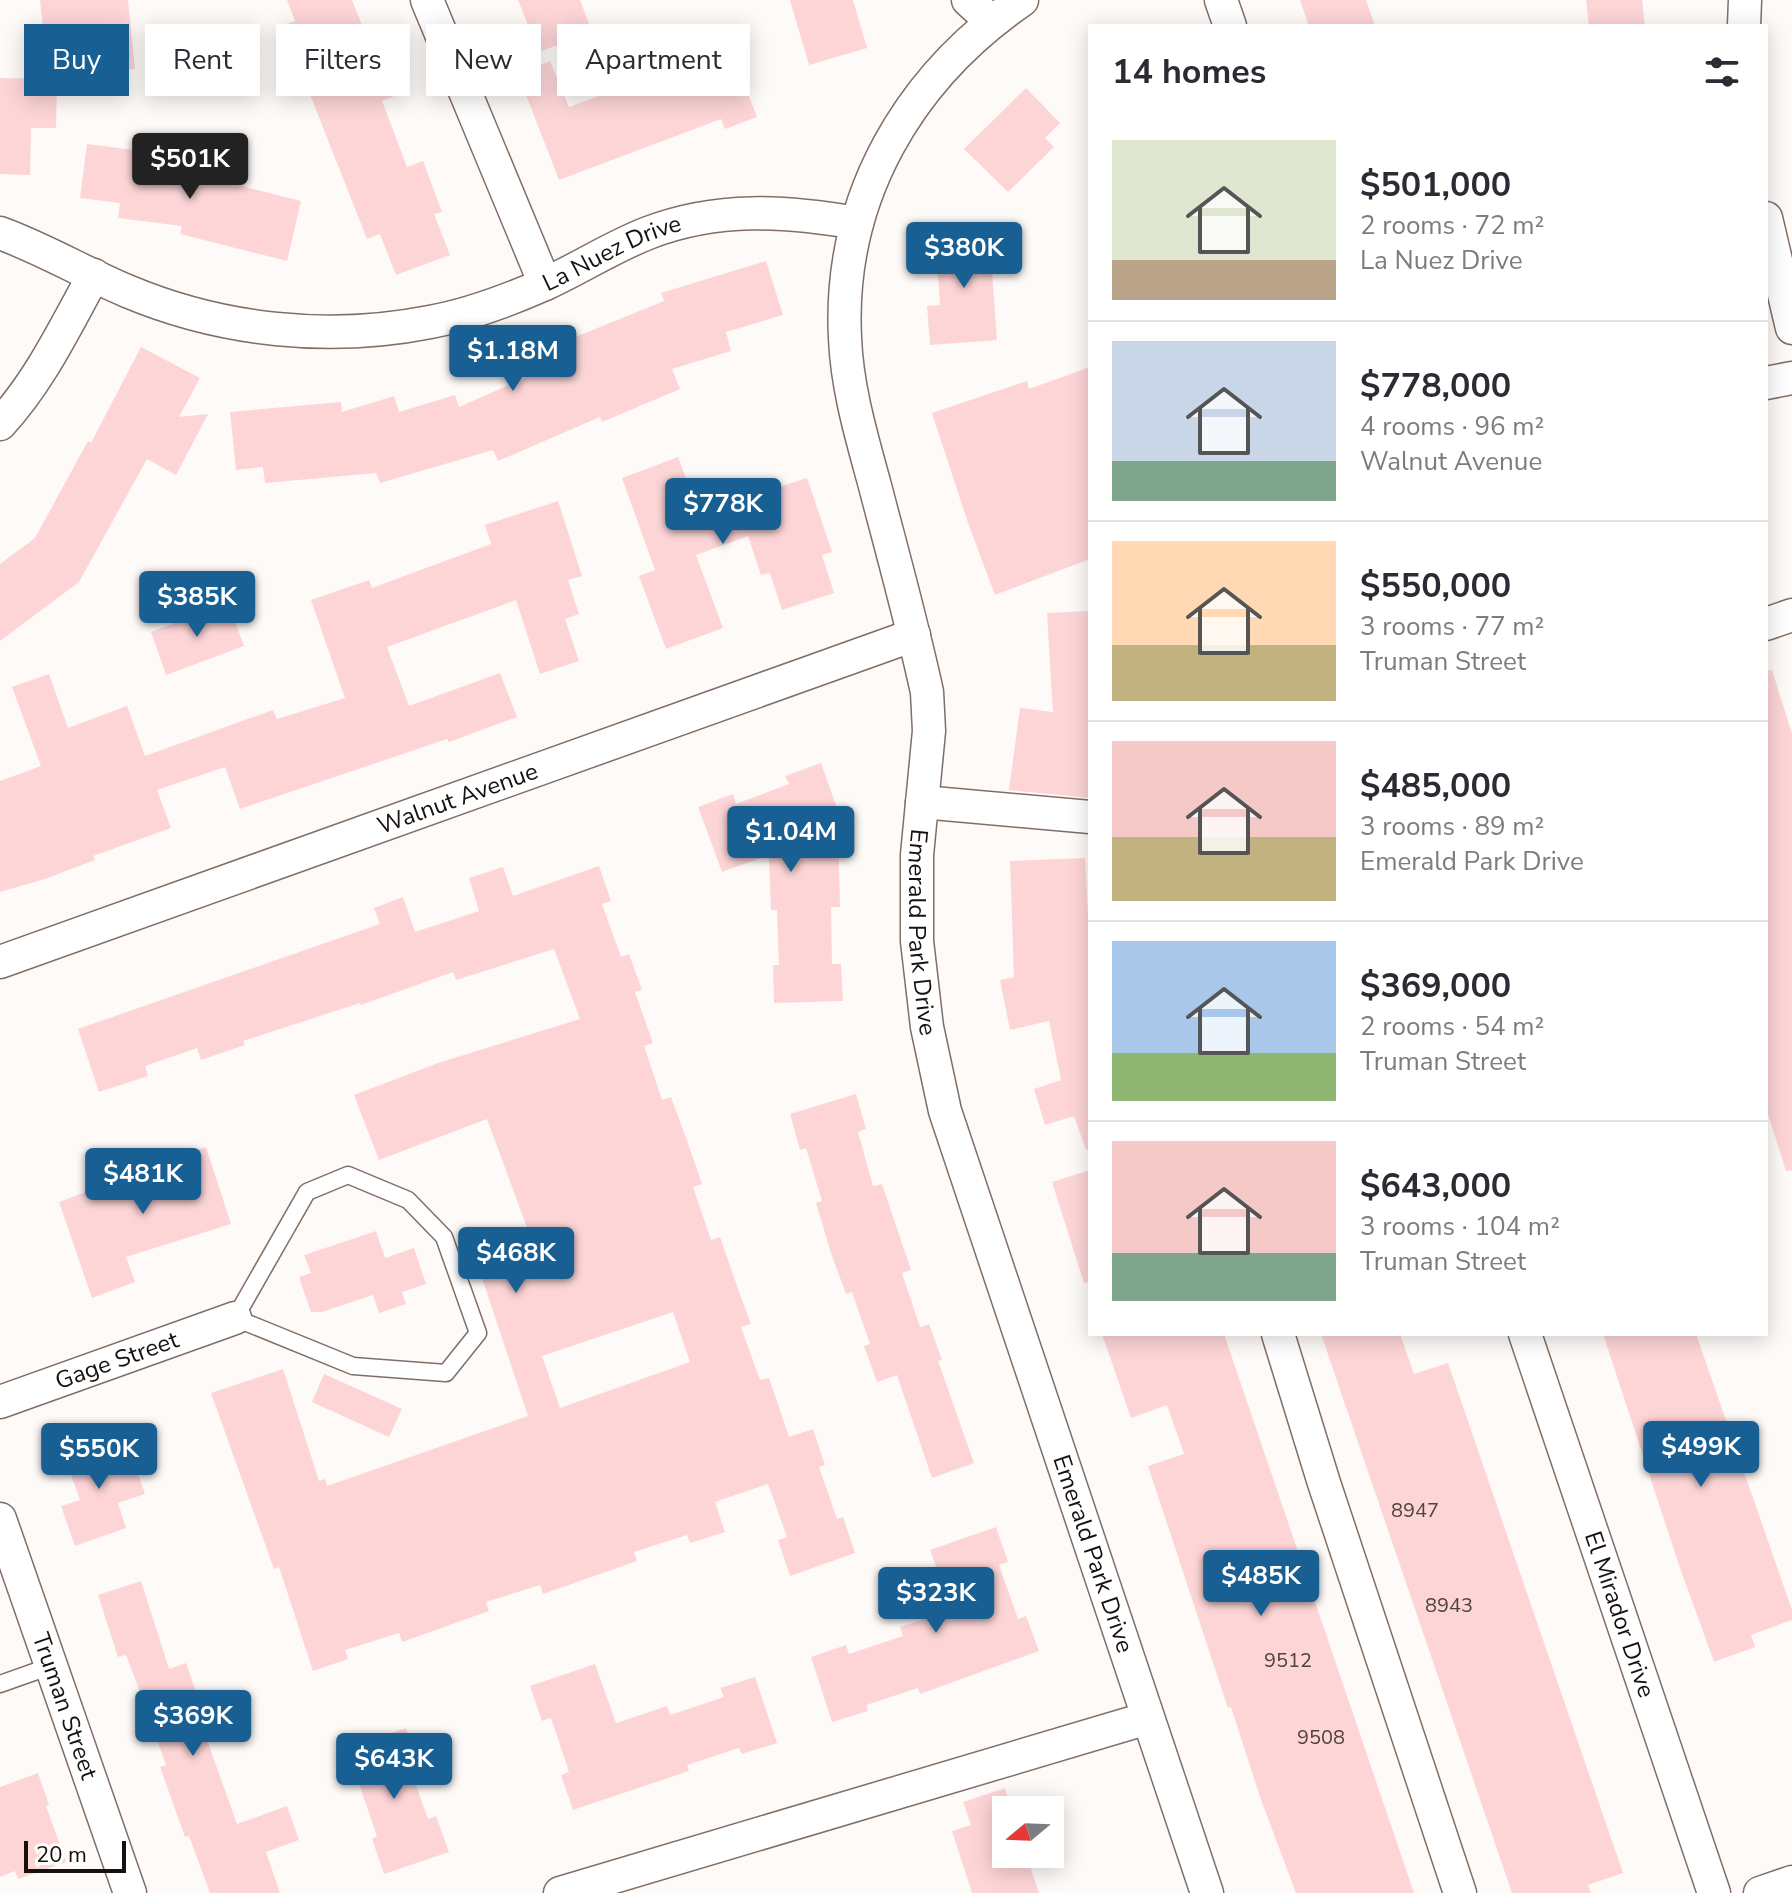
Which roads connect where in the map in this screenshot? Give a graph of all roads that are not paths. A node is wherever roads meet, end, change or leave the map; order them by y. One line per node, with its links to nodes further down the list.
1 (427, 0): 12 (street)
2 (1022, 0): 5 (street, Emerald Park Drive)
3 (1221, 0): 6 (street)
4 (1745, 0): 7 (street)
5 (979, 11): 8 (street, Emerald Park Drive)
6 (1229, 24)
7 (1744, 24)
8 (857, 223): 12 (street, La Nuez Drive); 19 (street, Emerald Park Drive)
9 (1768, 226): 13 (street)
10 (0, 233): 11 (street, La Nuez Drive)
11 (94, 275): 12 (street, La Nuez Drive); 16 (street)
12 (545, 284)
13 (1792, 328)
14 (1792, 378): 15 (street)
15 (1768, 383)
16 (0, 424)
17 (1792, 615): 18 (street)
18 (1768, 623)
19 (914, 635): 20 (street, Emerald Park Drive); 22 (street, Walnut Avenue)
20 (922, 802): 21 (street); 30 (street, Emerald Park Drive)
21 (1088, 817)
22 (0, 962)
23 (235, 1318): 23 (lane); 26 (street, Gage Street)
24 (1279, 1336): 35 (street)
25 (1526, 1336): 36 (street, El Mirador Drive)
26 (0, 1402)
27 (0, 1519): 28 (street, Truman Street)
28 (51, 1666): 29 (lane); 32 (street, Truman Street)
29 (0, 1684)
30 (1148, 1718): 33 (street); 34 (street, Emerald Park Drive)
31 (1792, 1882): 37 (street)
32 (130, 1893)
33 (560, 1893)
34 (1207, 1893)
35 (1460, 1893)
36 (1714, 1893)
37 (1760, 1893)

